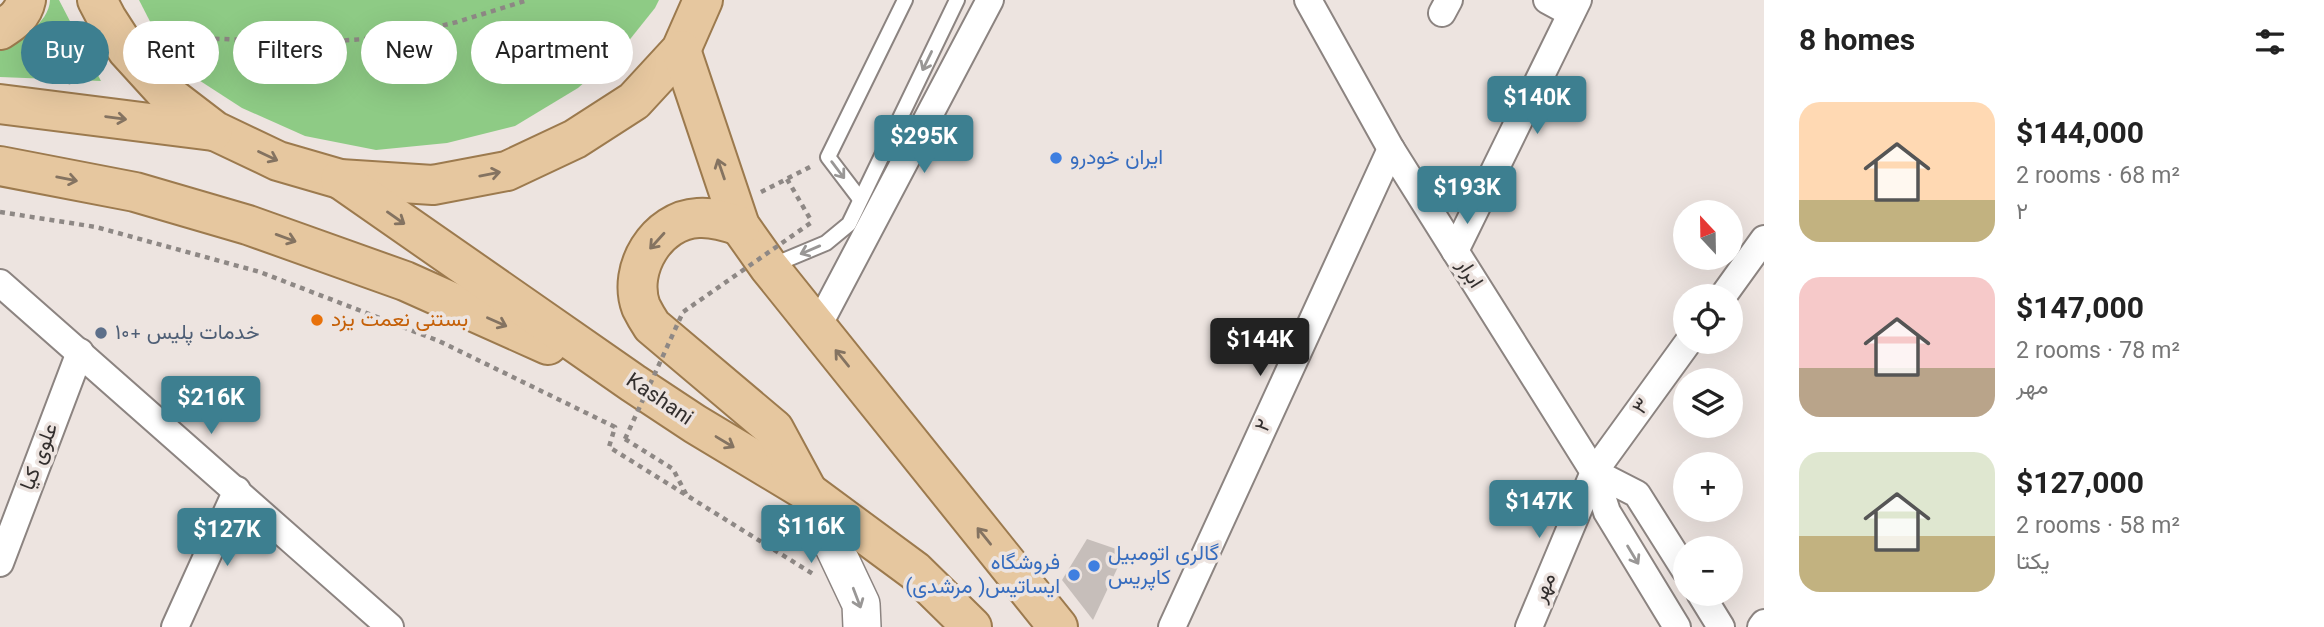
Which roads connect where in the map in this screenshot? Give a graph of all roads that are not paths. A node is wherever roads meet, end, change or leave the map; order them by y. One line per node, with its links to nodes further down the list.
1 (26, 0): 10 (main road)
2 (703, 0): 11 (main road)
3 (905, 0): 17 (lane, one-way to 17)
4 (957, 0): 17 (lane, one-way to 17)
5 (990, 0): 24 (street)
6 (1308, 0): 14 (street, ابرار)
7 (1547, 0): 8 (street)
8 (1574, 6): 20 (street)
9 (102, 10): 13 (main road)
10 (0, 30)
11 (681, 50): 16 (main road, one-way to 11); 18 (main road, one-way to 11)
12 (0, 104): 13 (main road, one-way to 13)
13 (215, 131): 16 (main road, one-way to 16)
14 (1391, 149): 20 (street, ابرار); 39 (street, ۲)
15 (0, 166): 27 (main road, one-way to 27)
16 (340, 179): 27 (main road, Kashani, one-way to 27)
17 (860, 199): 21 (lane, one-way to 21)
18 (737, 216): 21 (main road); 30 (main road, one-way to 30)
19 (1764, 239): 23 (street)
20 (1455, 250): 28 (street, ابرار)
21 (769, 267): 24 (main road)
22 (0, 283): 25 (street)
23 (1732, 284)
24 (817, 328): 38 (main road, one-way to 24)
25 (80, 352): 29 (street); 32 (street, علوی کیا)
26 (1680, 354): 28 (street, ۳)
27 (634, 383): 30 (main road, Kashani, one-way to 30)
28 (1594, 472): 31 (street); 40 (street, مهر); 41 (street, ابرار, one-way to 41)
29 (237, 490): 34 (street); 35 (street)
30 (808, 492): 36 (street, one-way to 36); 37 (main road, Kashani)
31 (1673, 551)
32 (0, 563)
33 (1708, 606): 42 (street)
34 (175, 627)
35 (390, 627)
36 (862, 627)
37 (972, 627)
38 (1058, 627)
39 (1172, 627)
40 (1529, 627)
41 (1677, 627)
42 (1721, 627)

